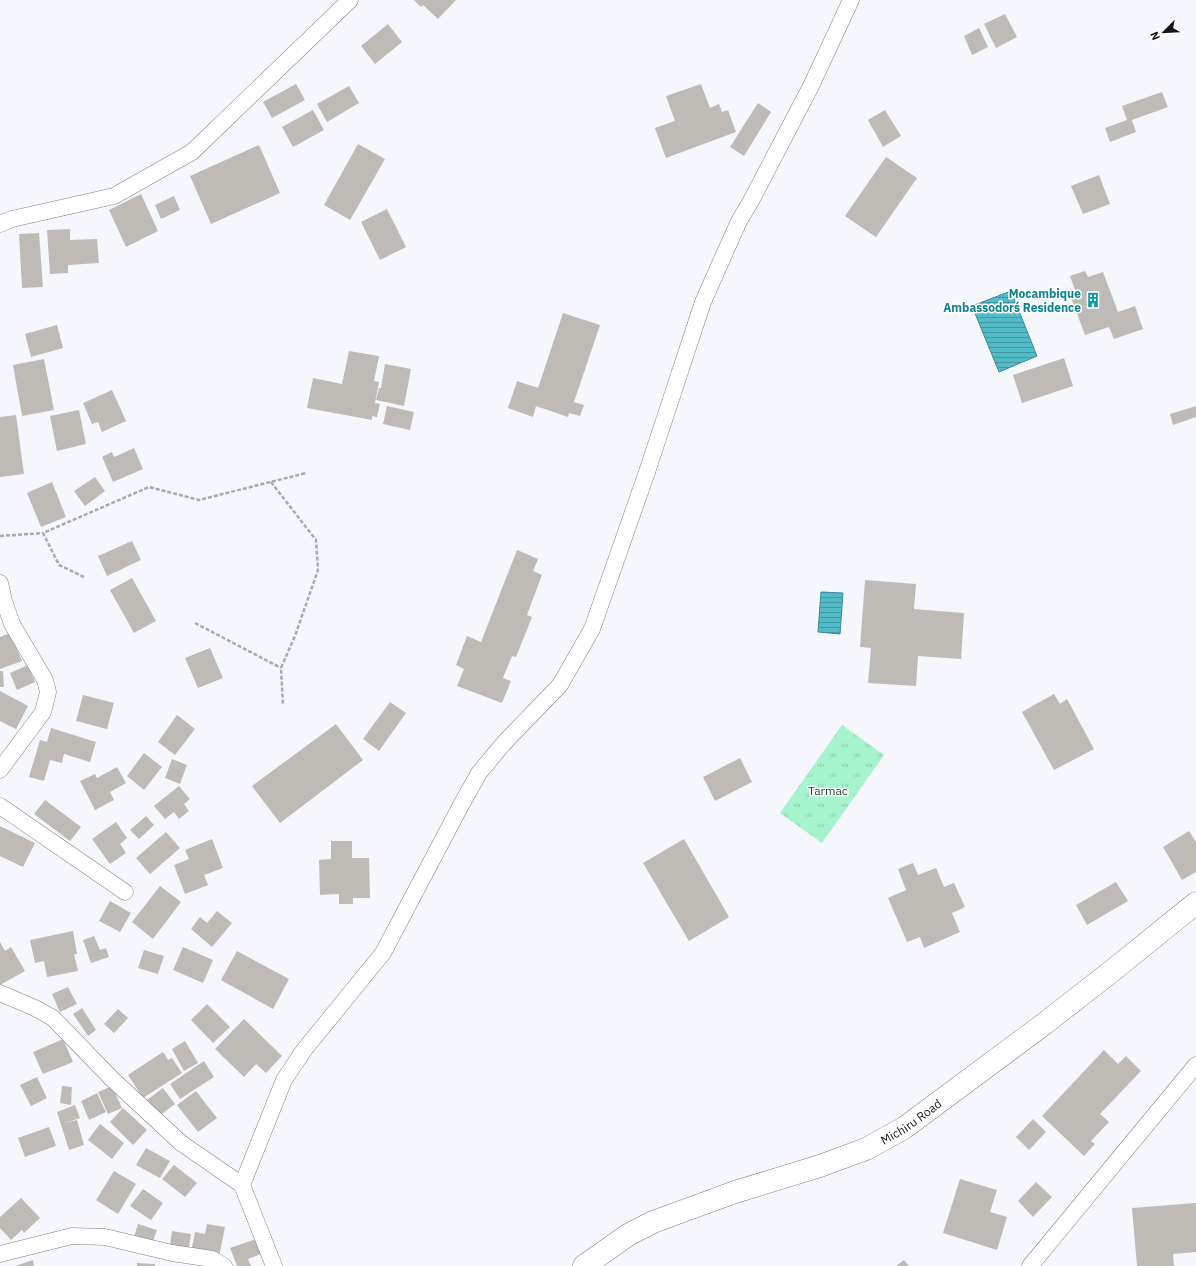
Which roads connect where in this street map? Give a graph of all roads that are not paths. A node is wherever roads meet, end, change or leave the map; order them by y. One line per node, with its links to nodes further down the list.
1 (350, 0): 3 (street)
2 (851, 0): 11 (street)
3 (0, 224)
4 (0, 583): 5 (street)
5 (0, 770)
6 (0, 806): 7 (street)
7 (125, 892)
8 (1196, 903): 15 (street, Michiru Road)
9 (0, 993): 11 (street)
10 (1196, 1065): 16 (street)
11 (242, 1185): 14 (street)
12 (0, 1254): 13 (street)
13 (224, 1266)
14 (274, 1266)
15 (584, 1266)
16 (1030, 1266)

